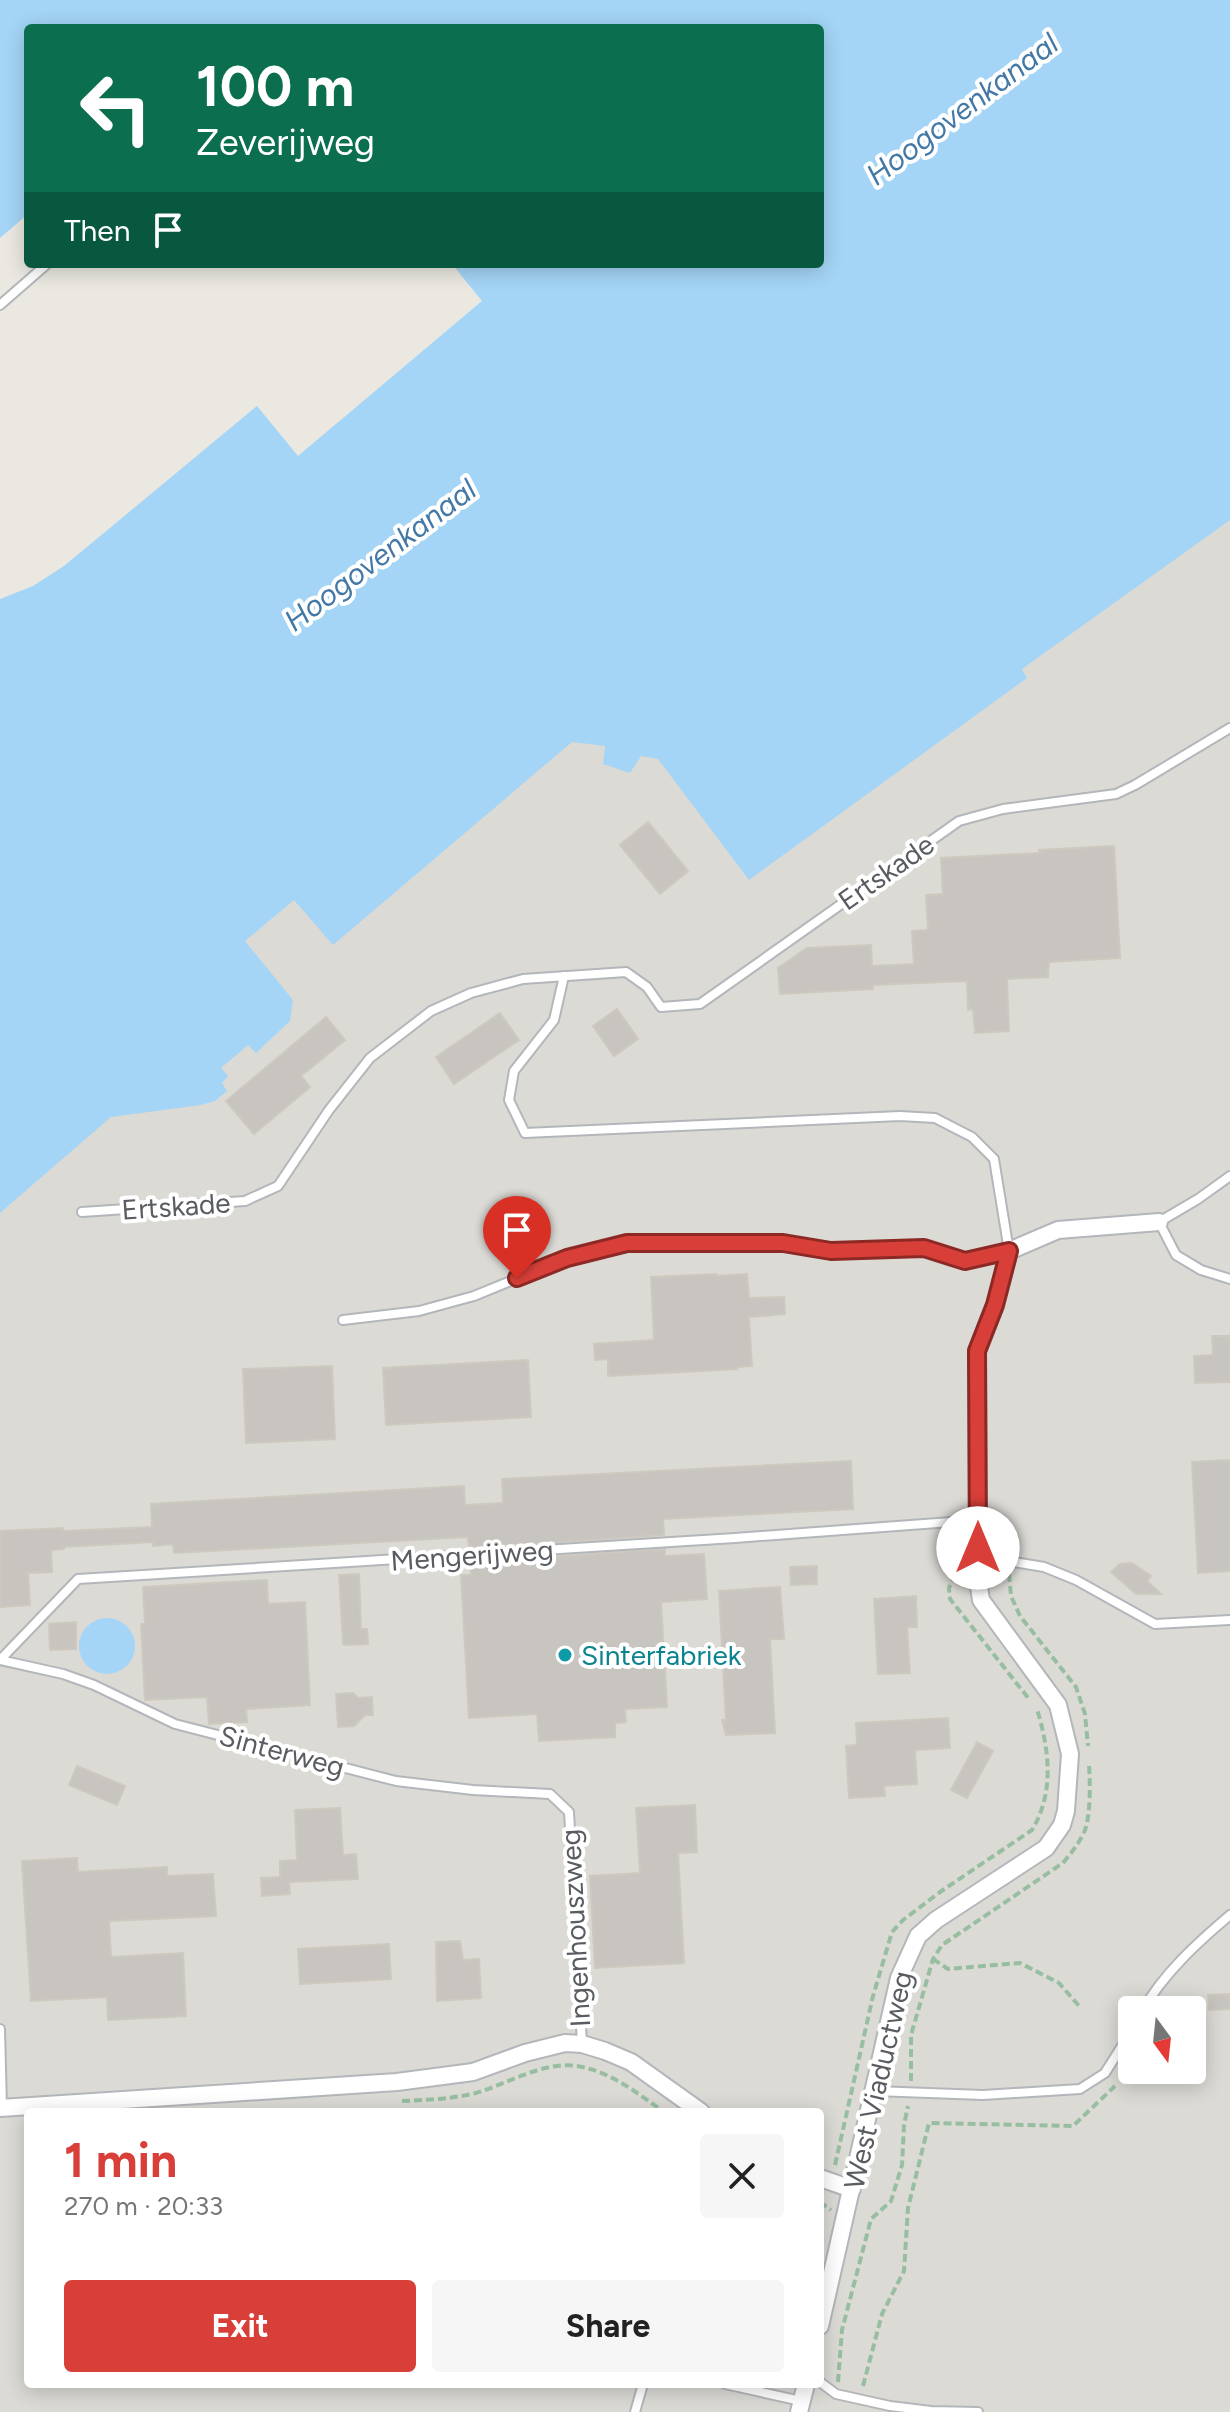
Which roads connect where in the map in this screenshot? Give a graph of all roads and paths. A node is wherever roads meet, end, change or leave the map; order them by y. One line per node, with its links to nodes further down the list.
1 (42, 268): 2 (lane)
2 (0, 305)
3 (1230, 728): 4 (lane, Ertskade)
4 (564, 976): 6 (lane, Ertskade); 8 (lane)
5 (1230, 1176): 7 (lane)
6 (82, 1212)
7 (1159, 1222): 8 (street); 9 (lane)
8 (1009, 1251): 10 (lane); 11 (street)
9 (1230, 1279)
10 (343, 1320)
11 (978, 1520): 12 (street); 14 (lane, Mengerijweg)
12 (978, 1548): 13 (lane); 16 (path); 25 (street, West Viaductweg)
13 (1230, 1620)
14 (0, 1660): 15 (lane, Sinterweg)
15 (569, 1812): 22 (lane, Ingenhouszweg)
16 (1040, 1816)
17 (1230, 1915): 19 (lane)
18 (933, 1959): 20 (path)
19 (1151, 1996)
20 (1079, 2006)
21 (0, 2029): 26 (lane)
22 (582, 2044): 26 (street, Ingenhouszweg); 27 (street, Ingenhouszweg)
23 (1118, 2052): 25 (lane)
24 (1115, 2086): 34 (path)
25 (874, 2091): 29 (street, West Viaductweg)
26 (1, 2108)
27 (695, 2108)
28 (824, 2179): 29 (street)
29 (852, 2189): 30 (street, West Viaductweg)
30 (824, 2309)
31 (824, 2385): 34 (lane)
32 (642, 2388): 36 (lane)
33 (738, 2388): 35 (lane)
34 (860, 2399): 37 (lane)
35 (800, 2407)
36 (635, 2412)
37 (978, 2412)

